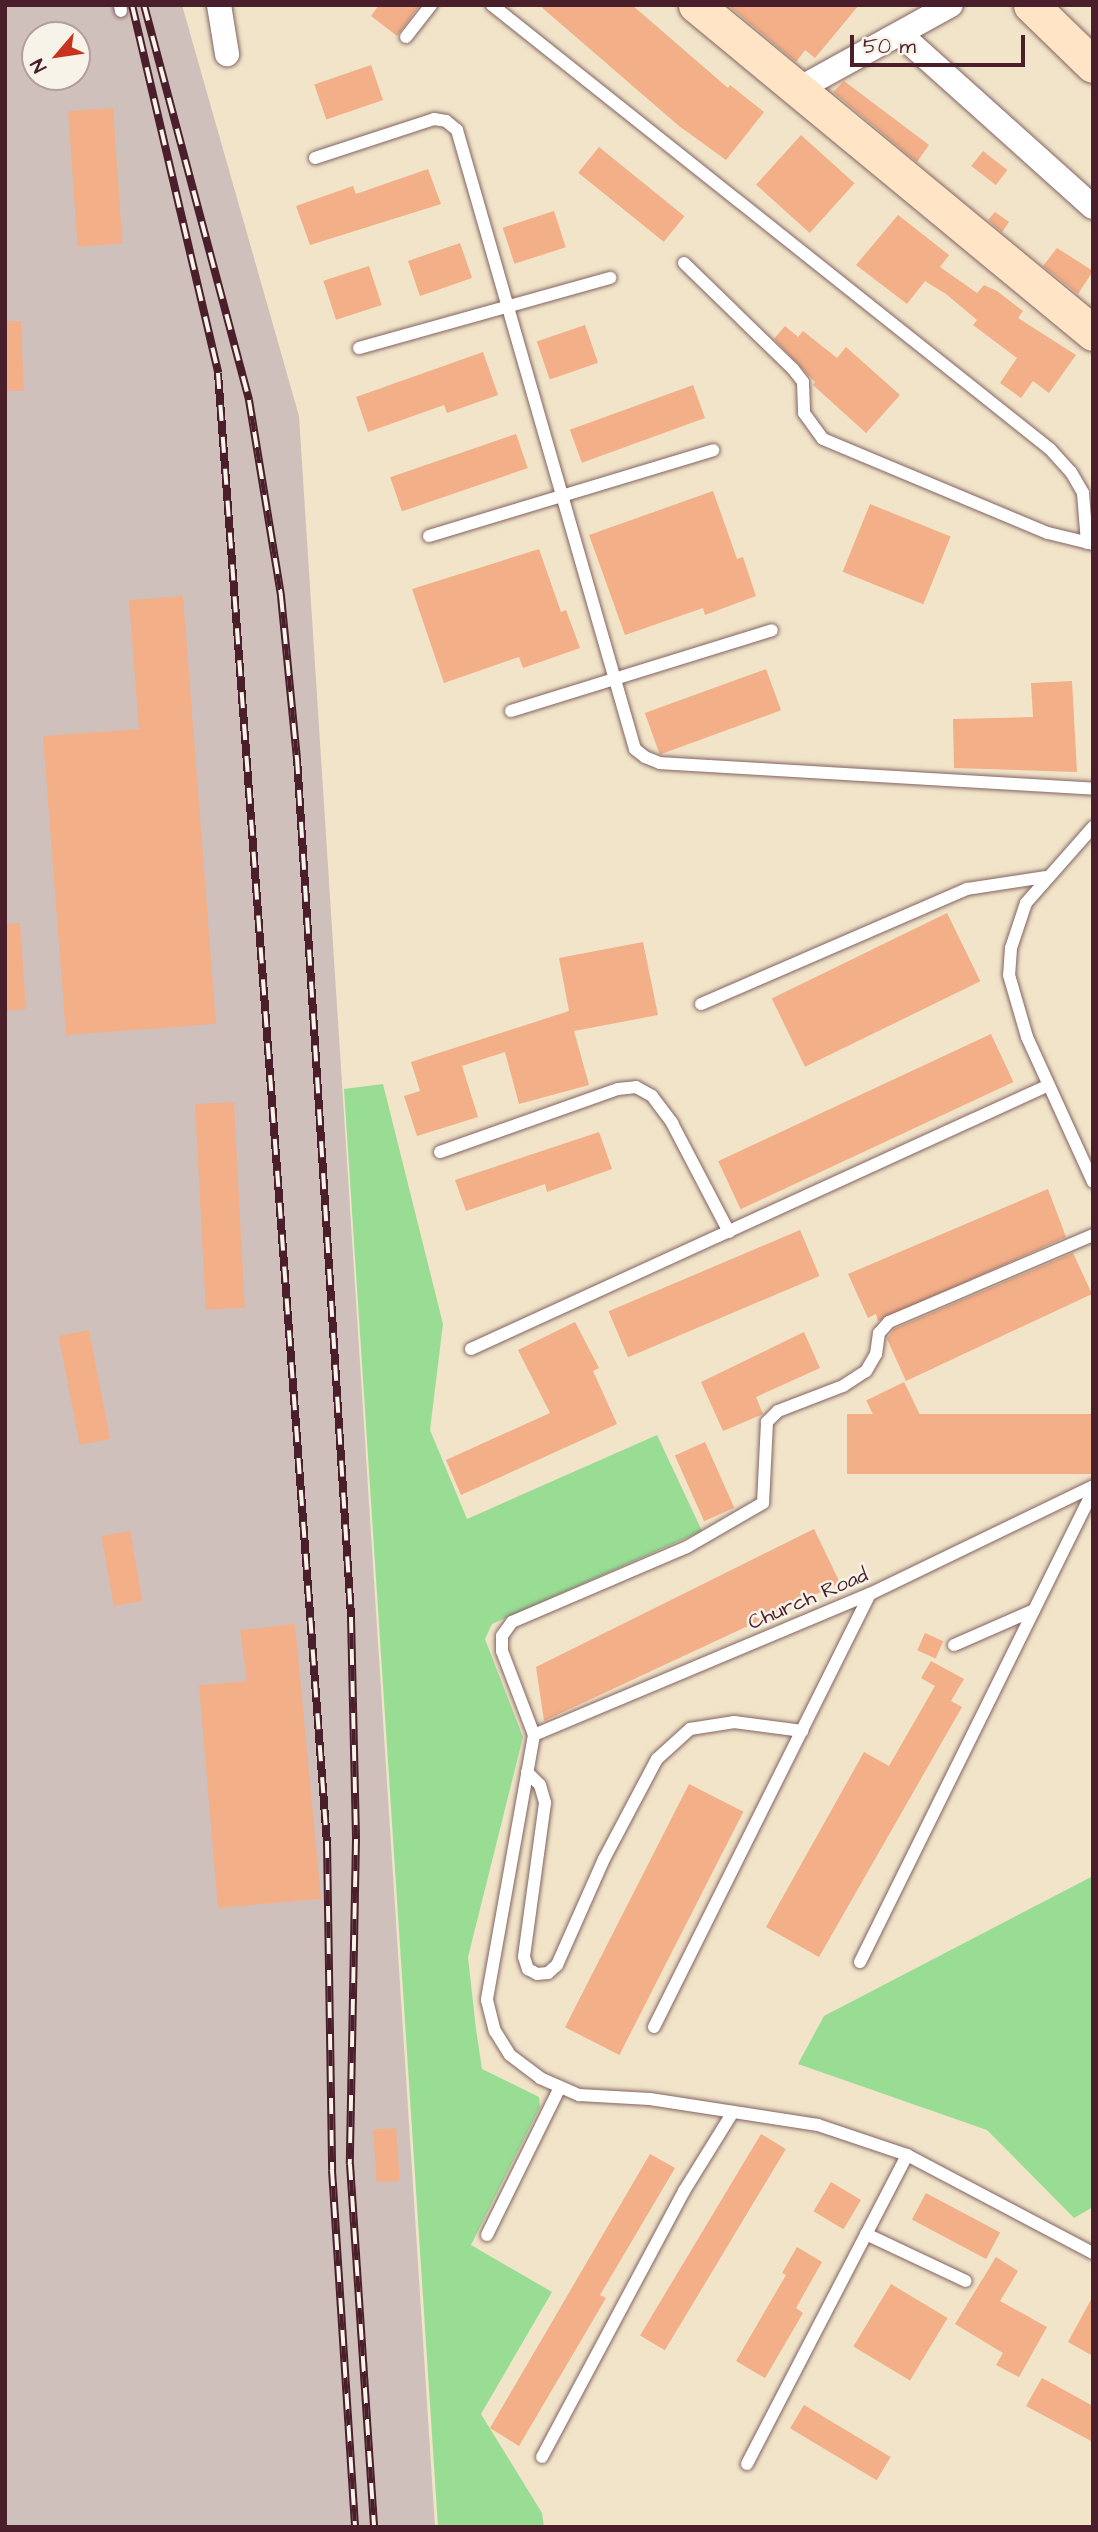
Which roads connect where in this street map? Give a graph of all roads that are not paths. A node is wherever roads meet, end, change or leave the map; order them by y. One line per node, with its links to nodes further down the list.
1 (219, 5): 9 (street)
2 (431, 5): 8 (lane)
3 (492, 5): 22 (lane)
4 (696, 5): 11 (main road)
5 (951, 5): 7 (street)
6 (1031, 5): 10 (main road)
7 (900, 34): 11 (street); 13 (street)
8 (406, 37)
9 (228, 54)
10 (1093, 65)
11 (796, 91): 17 (main road)
12 (316, 158): 16 (lane)
13 (1093, 207)
14 (684, 263): 22 (lane)
15 (610, 278): 16 (lane)
16 (506, 306): 18 (lane); 20 (lane)
17 (1093, 333)
18 (359, 348)
19 (712, 450): 20 (lane)
20 (561, 496): 21 (lane); 24 (lane)
21 (429, 536)
22 (1090, 544)
23 (772, 630): 24 (lane)
24 (614, 679): 25 (lane); 26 (lane)
25 (511, 710)
26 (1093, 789)
27 (1093, 827): 28 (lane)
28 (1045, 877): 29 (lane); 30 (lane)
29 (701, 1004)
30 (1049, 1085): 32 (lane); 33 (lane)
31 (440, 1152): 33 (lane)
32 (1092, 1179)
33 (729, 1232): 35 (lane)
34 (1093, 1235): 41 (lane)
35 (471, 1349)
36 (1093, 1488): 37 (lane, Church Road); 38 (lane)
37 (870, 1594): 40 (lane); 41 (lane, Church Road)
38 (1034, 1610): 39 (lane); 43 (lane)
39 (954, 1645)
40 (802, 1731): 42 (lane); 44 (lane)
41 (534, 1735): 42 (lane)
42 (527, 1772): 45 (lane)
43 (860, 1962)
44 (654, 2026)
45 (561, 2087): 46 (lane); 49 (lane)
46 (733, 2112): 47 (lane); 52 (lane)
47 (907, 2155): 48 (lane); 50 (lane)
48 (866, 2234): 51 (lane); 53 (lane)
49 (487, 2235)
50 (1093, 2253)
51 (966, 2281)
52 (542, 2457)
53 (747, 2464)

